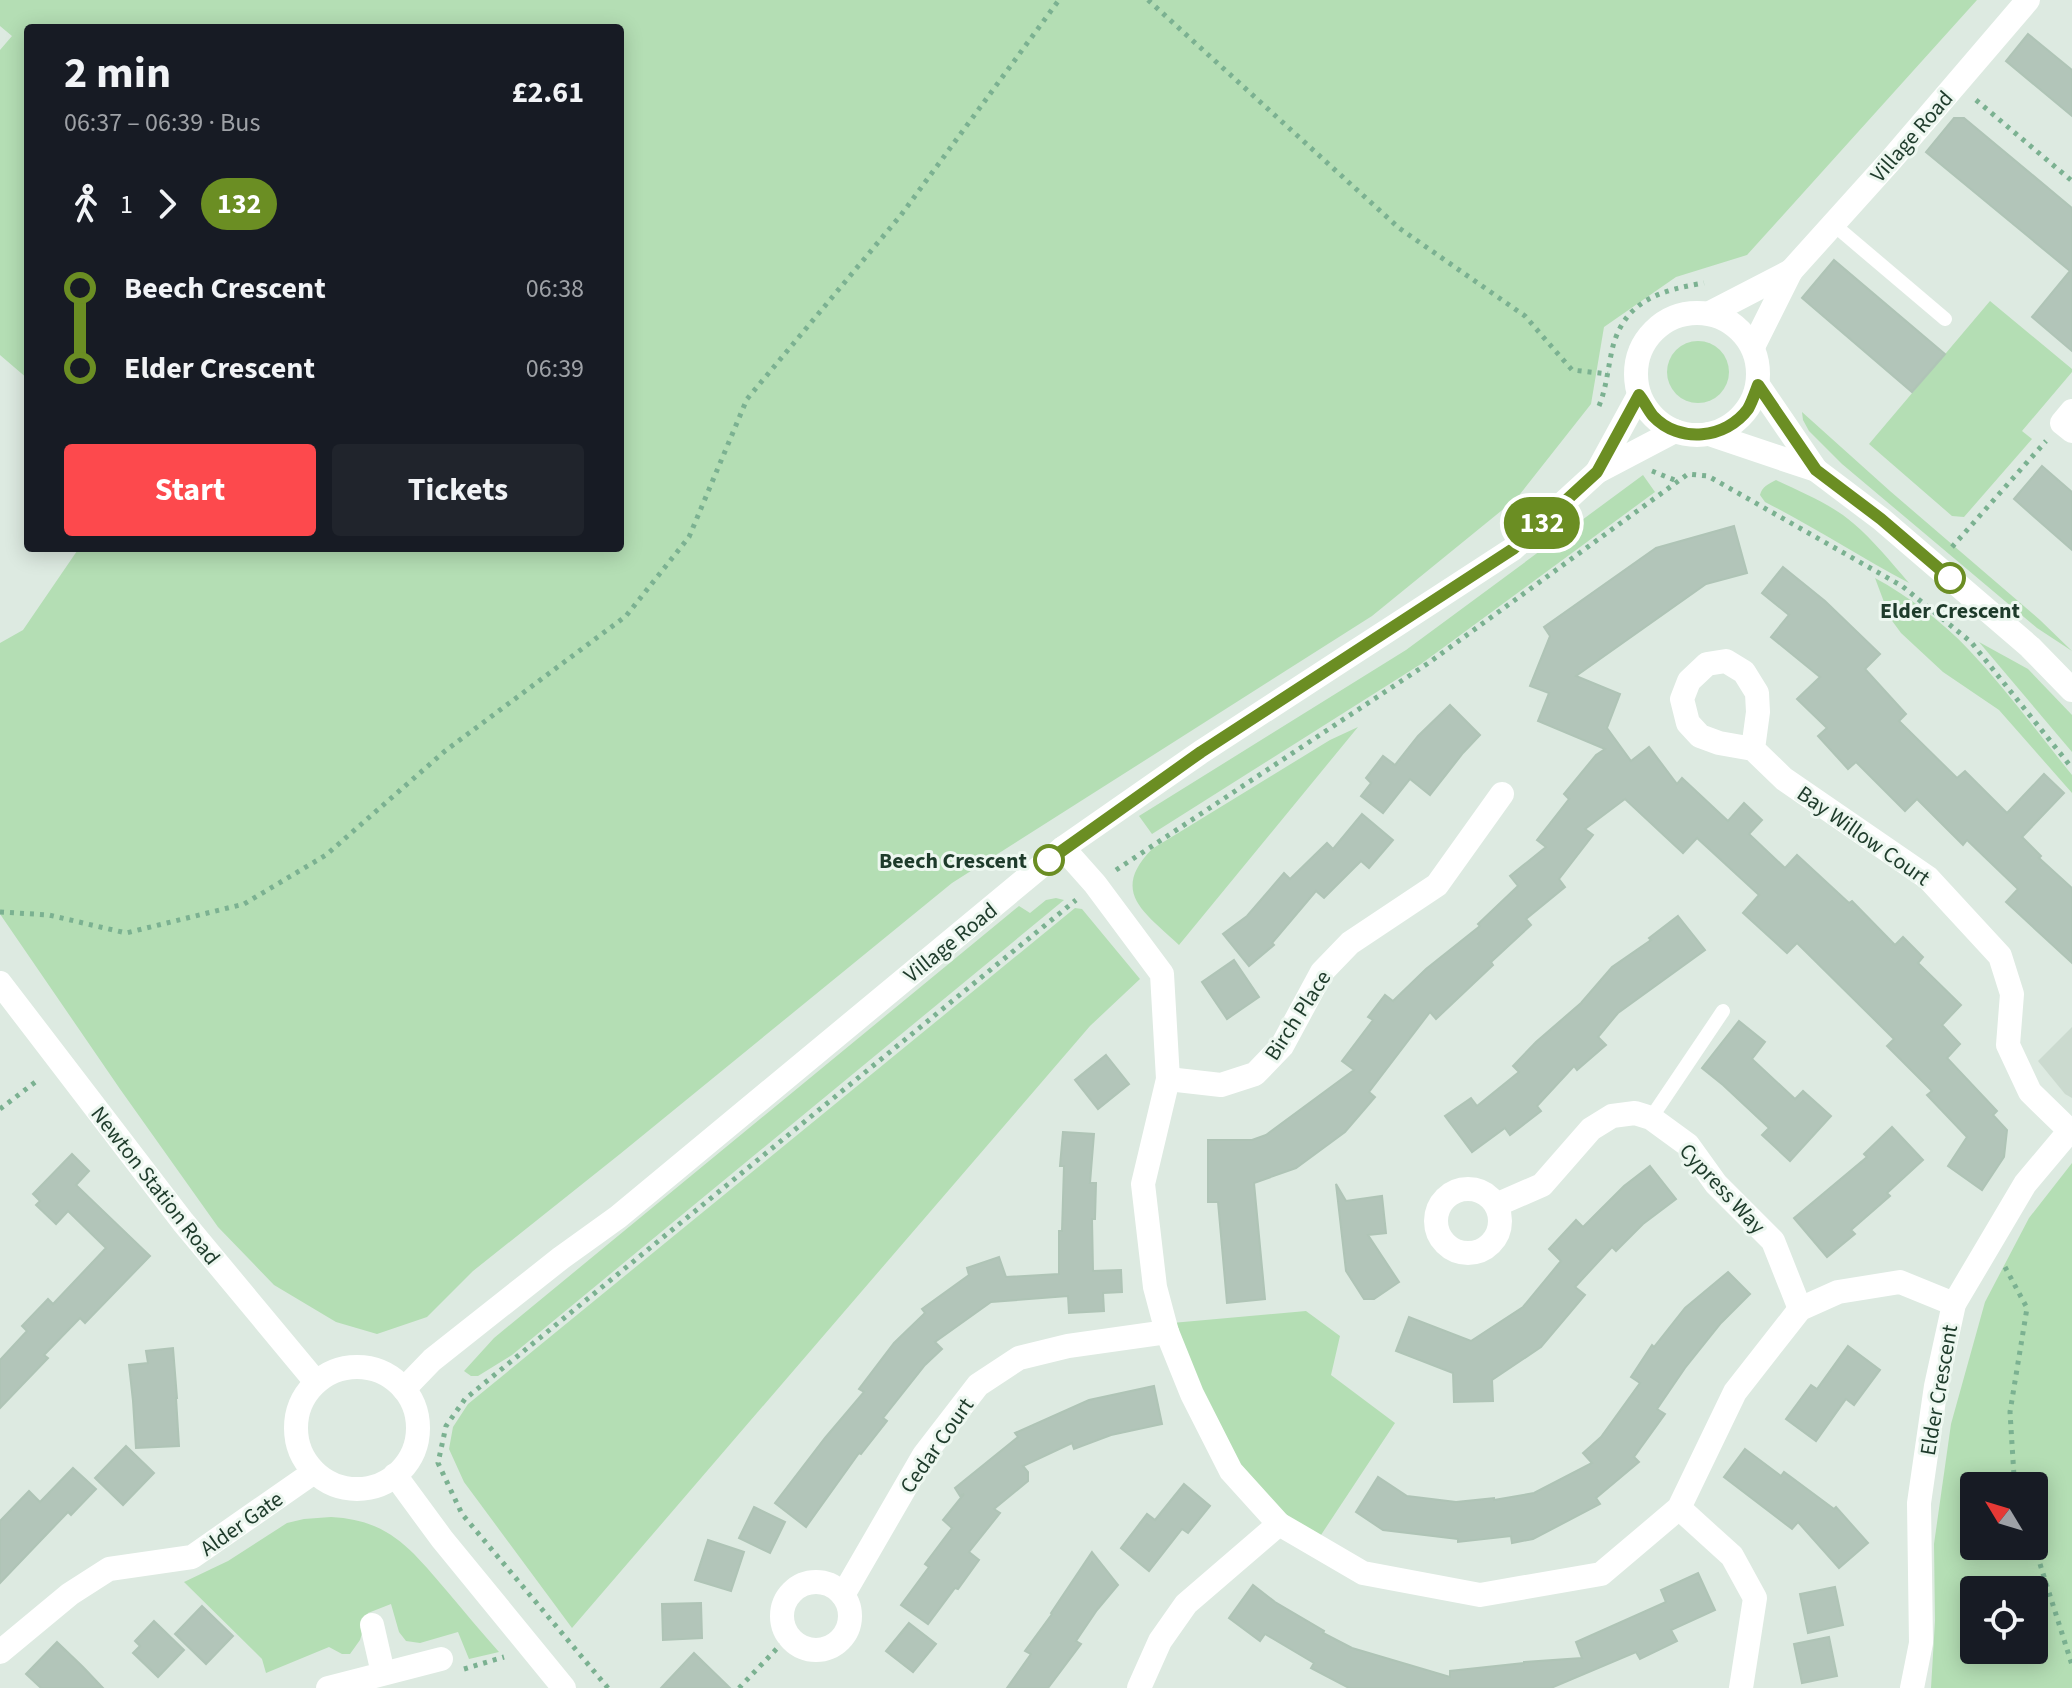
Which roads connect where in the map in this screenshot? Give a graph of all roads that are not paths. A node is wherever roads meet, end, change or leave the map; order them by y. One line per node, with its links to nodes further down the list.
1 (2028, 0): 2 (street, Village Road)
2 (1833, 224): 3 (street, Village Road); 5 (lane)
3 (1791, 271): 4 (street, Village Road); 6 (street, Village Road)
4 (1710, 313): 6 (street); 8 (street)
5 (1945, 319)
6 (1753, 347): 7 (street)
7 (1758, 385): 10 (street); 11 (street)
8 (1639, 395): 9 (street); 12 (street, Village Road)
9 (1675, 431): 10 (street); 12 (street, Village Road)
10 (1709, 434): 11 (street)
11 (1816, 470): 13 (street)
12 (1597, 472): 16 (street, Village Road)
13 (2072, 690)
14 (1753, 749): 21 (street, Bay Willow Court)
15 (1502, 794): 19 (street, Birch Place)
16 (1063, 848): 19 (street); 27 (street, Village Road)
17 (0, 983): 26 (street, Newton Station Road)
18 (1723, 1011): 20 (lane)
19 (1168, 1079): 25 (street)
20 (1651, 1118): 22 (street); 24 (street, Cypress Way)
21 (2070, 1129): 23 (street, Elder Crescent)
22 (1496, 1205)
23 (1954, 1304): 24 (street); 41 (street, Elder Crescent)
24 (1800, 1309): 30 (street)
25 (1167, 1332): 31 (street); 32 (street, Cedar Court)
26 (316, 1382): 27 (street); 28 (street)
27 (404, 1389): 29 (street)
28 (314, 1472): 29 (street); 34 (street, Alder Gate)
29 (395, 1475): 38 (street)
30 (1679, 1508): 31 (street); 40 (street)
31 (1279, 1524): 39 (street)
32 (843, 1595): 32 (street)
33 (372, 1625): 36 (street)
34 (0, 1652)
35 (441, 1659): 36 (street)
36 (383, 1673): 37 (street)
37 (328, 1688)
38 (564, 1688)
39 (1139, 1688)
40 (1741, 1688)
41 (1912, 1688)

